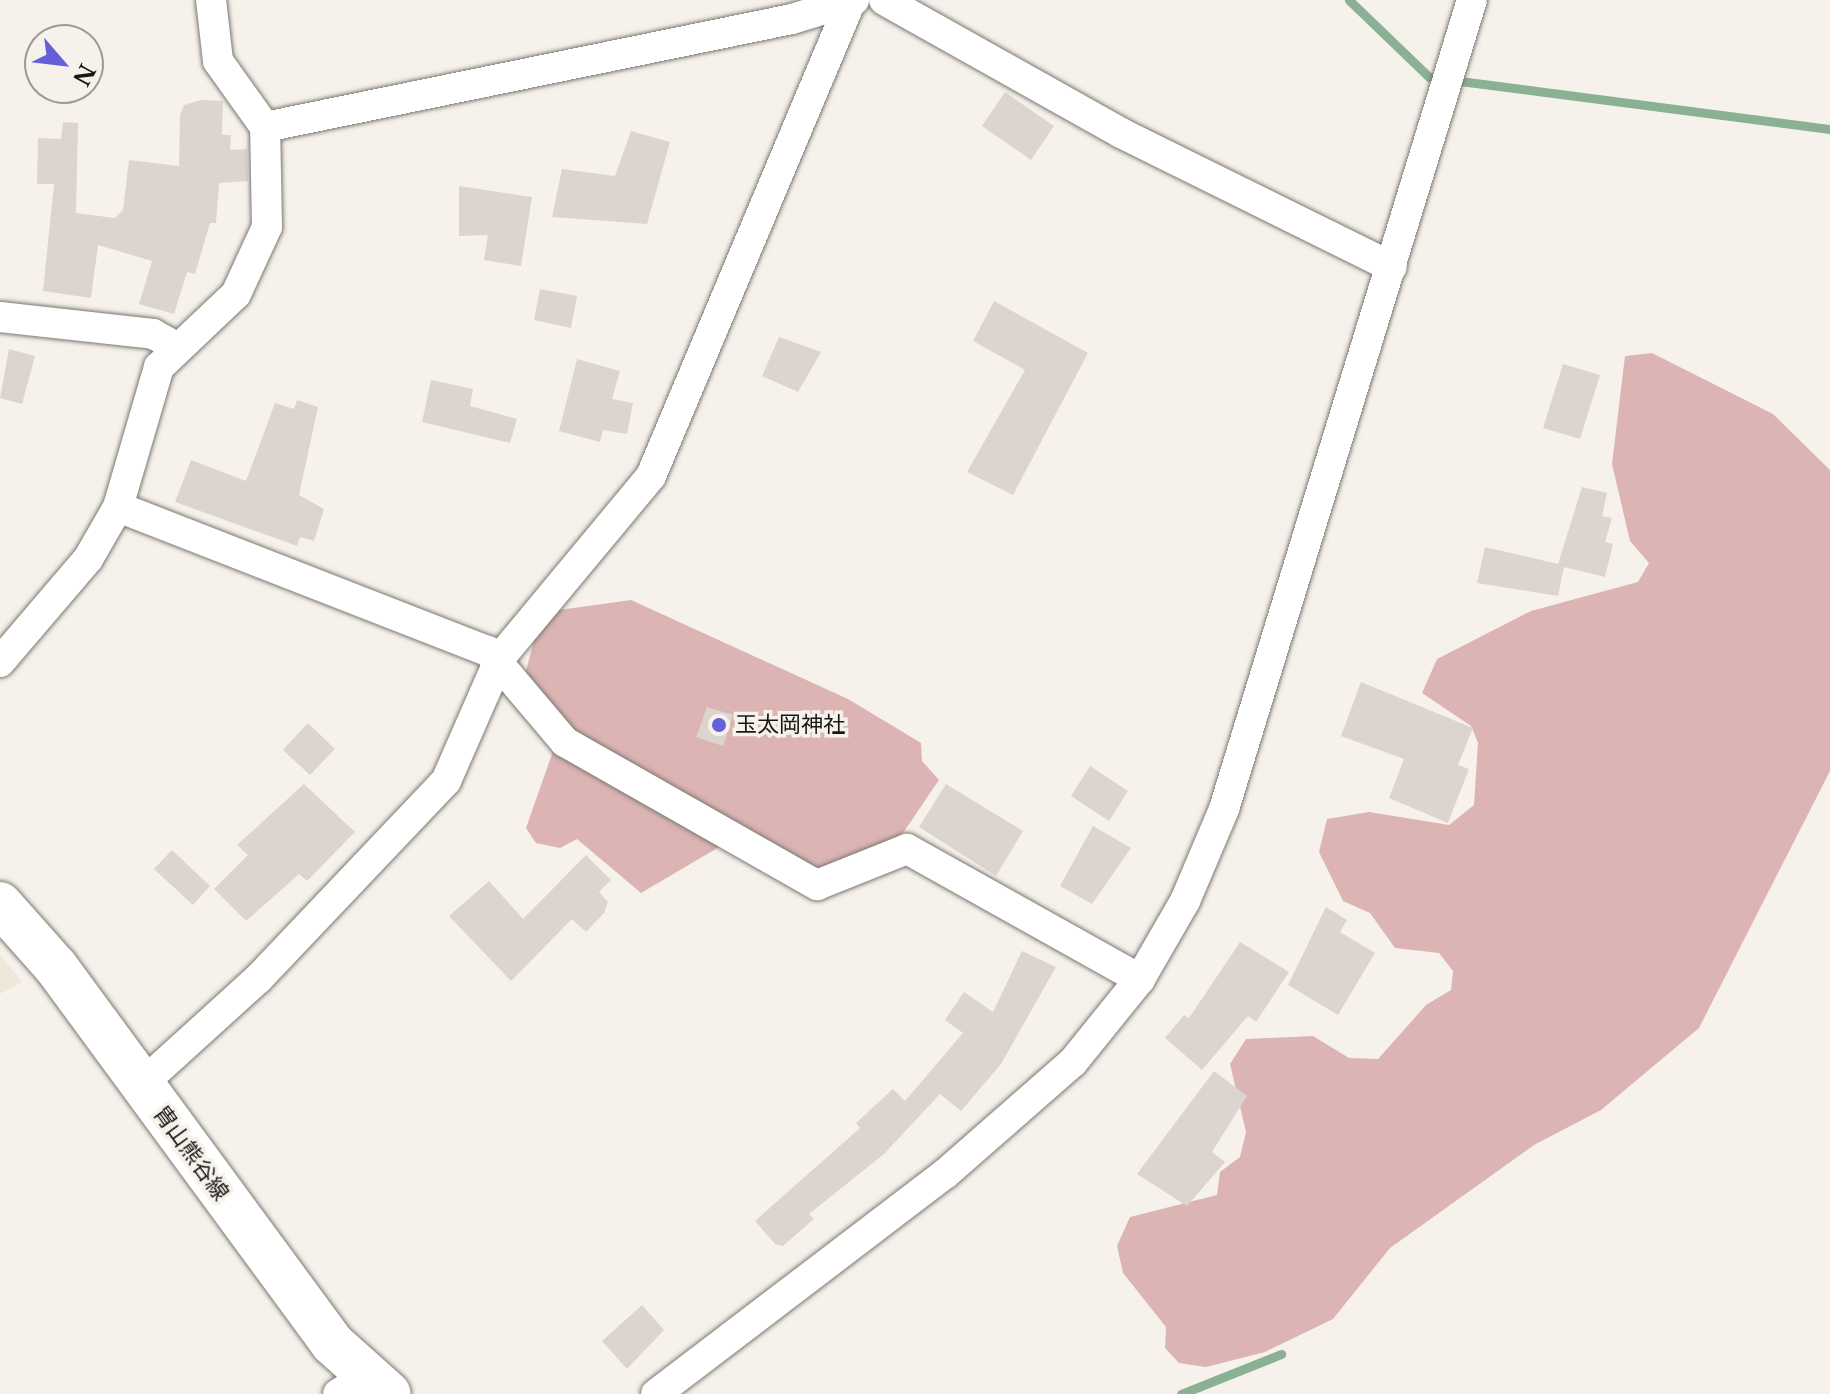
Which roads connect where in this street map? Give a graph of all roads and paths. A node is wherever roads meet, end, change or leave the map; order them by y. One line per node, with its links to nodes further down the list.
1 (211, 0): 5 (street)
2 (884, 0): 6 (street)
3 (1472, 0): 6 (street)
4 (852, 1): 5 (street); 10 (street)
5 (265, 127): 8 (street)
6 (1392, 267): 13 (street)
7 (0, 317): 8 (street)
8 (175, 346): 9 (street)
9 (118, 507): 10 (street); 11 (street)
10 (500, 658): 13 (street); 14 (street)
11 (0, 662)
12 (0, 904): 14 (main road, 胄山熊谷線)
13 (1140, 979): 16 (street)
14 (142, 1084): 15 (main road, 胄山熊谷線)
15 (364, 1388)
16 (656, 1394)

